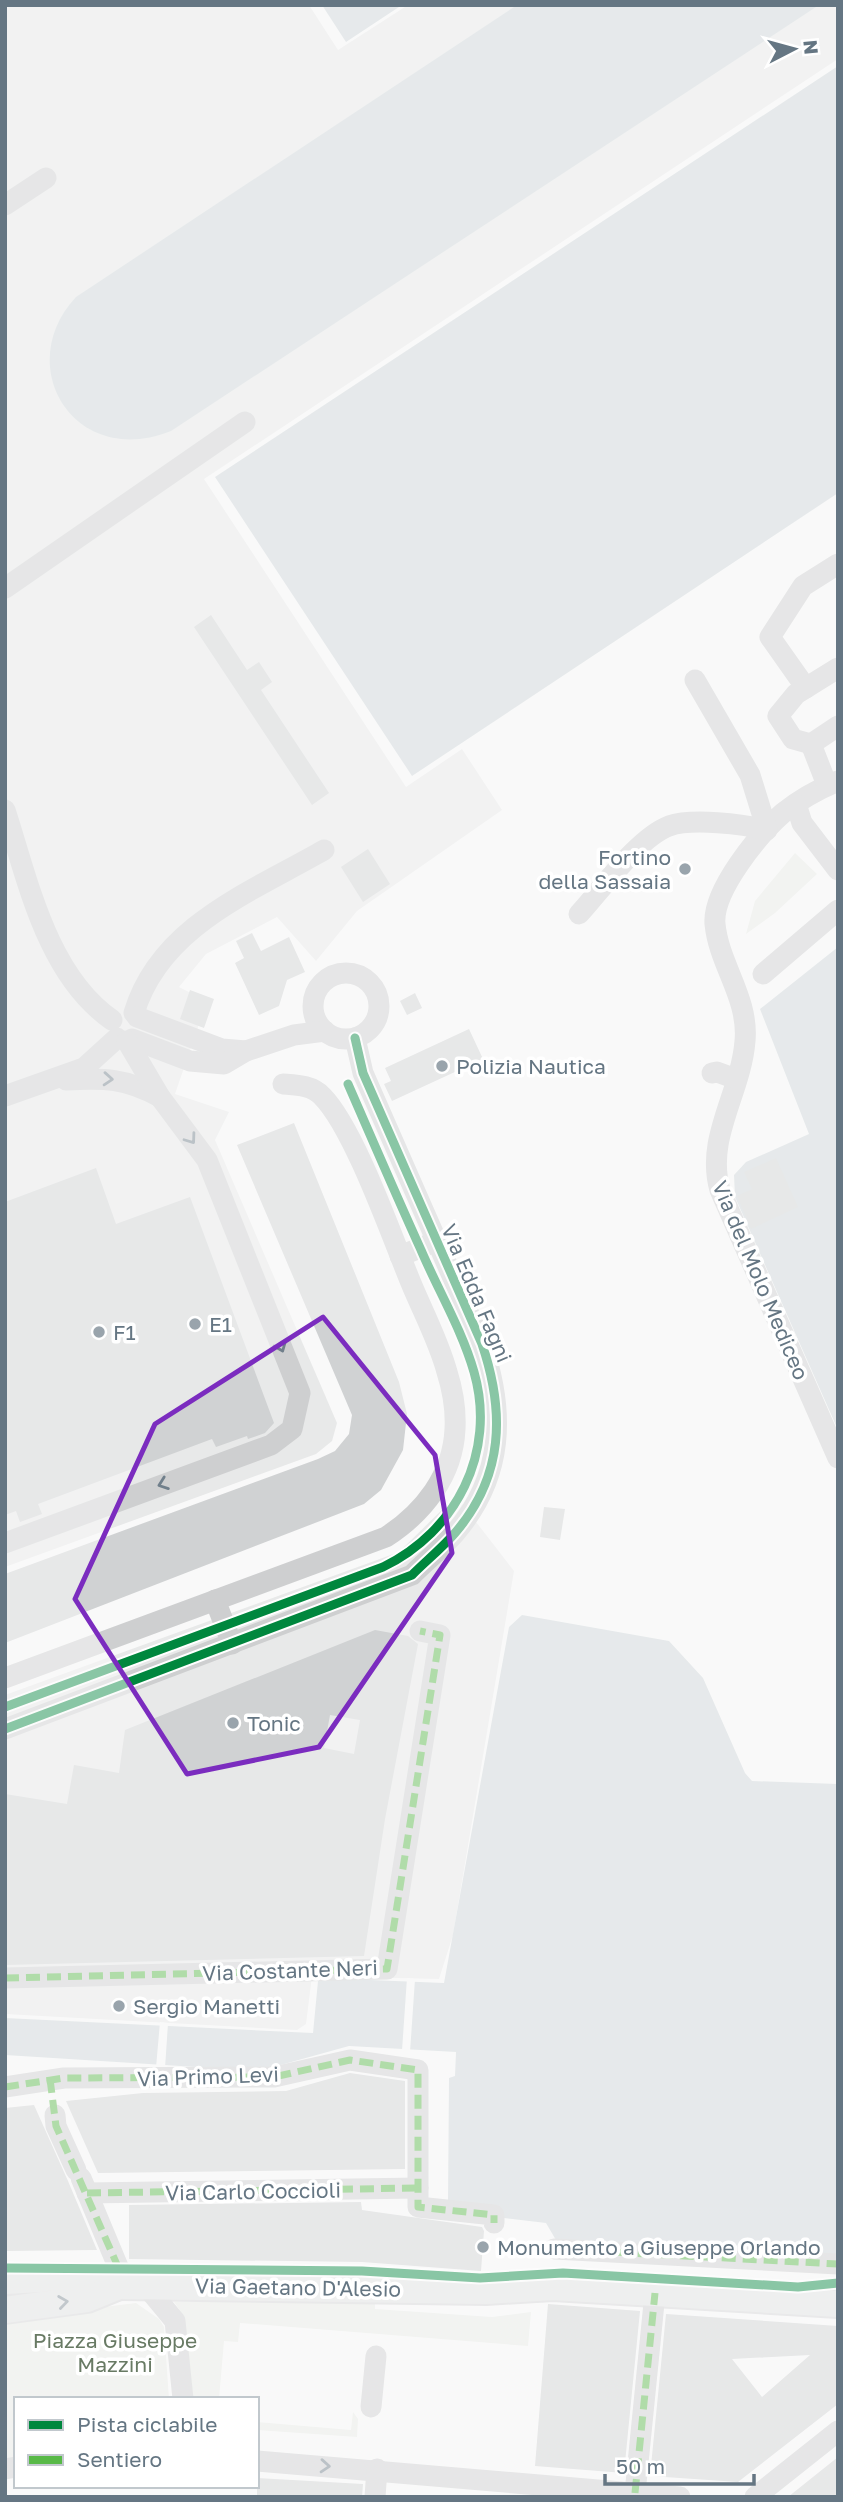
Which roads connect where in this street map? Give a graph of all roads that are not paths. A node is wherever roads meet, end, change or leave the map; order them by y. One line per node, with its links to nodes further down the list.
1 (46, 178): 2 (street)
2 (5, 205)
3 (245, 422): 5 (street)
4 (838, 564): 8 (street)
5 (5, 588)
6 (838, 668): 8 (street)
7 (695, 680): 14 (street)
8 (806, 688): 10 (street)
9 (838, 726): 10 (street)
10 (811, 744): 11 (street)
11 (833, 783): 12 (street, Via del Molo Mediceo)
12 (796, 804): 14 (street, Via del Molo Mediceo); 15 (street)
13 (5, 810): 17 (street)
14 (767, 830): 20 (street); 30 (street, Via del Molo Mediceo)
15 (829, 843): 18 (street)
16 (324, 850): 23 (street)
17 (13, 864): 25 (street)
18 (838, 870)
19 (838, 910): 21 (street)
20 (579, 914)
21 (763, 974)
22 (314, 1010): 24 (street); 26 (street); 27 (street)
23 (136, 1015): 25 (street); 28 (street)
24 (325, 1031): 26 (street); 27 (street)
25 (122, 1035): 28 (street); 31 (street); 34 (street)
26 (294, 1035): 28 (street)
27 (355, 1038): 35 (street, Via Edda Fagni)
28 (246, 1051)
29 (712, 1073): 30 (street)
30 (736, 1079): 37 (street, Via del Molo Mediceo)
31 (53, 1081): 33 (street); 34 (street, one-way to 34)
32 (283, 1084): 36 (street)
33 (5, 1096)
34 (160, 1097): 38 (street, one-way to 38)
35 (437, 1241): 36 (street); 41 (street, Via Edda Fagni)
36 (400, 1256): 39 (street)
37 (838, 1458)
38 (5, 1543)
39 (215, 1600): 41 (street); 42 (street)
40 (420, 1631): 44 (street, Via Costante Neri)
41 (232, 1644): 43 (street, Via Edda Fagni)
42 (5, 1678)
43 (5, 1730)
44 (5, 1978)
45 (50, 2080): 46 (street, Via Primo Levi); 47 (street); 48 (street, Via Primo Levi)
46 (5, 2087)
47 (81, 2180): 48 (street, Via Carlo Coccioli); 52 (street)
48 (418, 2188): 49 (street)
49 (494, 2223)
50 (554, 2249): 51 (street)
51 (838, 2264)
52 (119, 2278): 53 (main road, Via Gaetano D'Alesio); 54 (main road, Via Gaetano D'Alesio); 57 (main road, Via Gaetano D'Alesio, one-way to 52)
53 (5, 2281)
54 (146, 2286): 55 (main road, Via Gaetano D'Alesio); 59 (street)
55 (655, 2293): 56 (main road, Via Gaetano D'Alesio); 64 (street)
56 (838, 2304)
57 (5, 2310)
58 (376, 2356): 60 (street)
59 (183, 2397)
60 (371, 2407)
61 (838, 2431): 67 (street)
62 (259, 2461): 63 (street, one-way to 63)
63 (377, 2469): 64 (street); 65 (street)
64 (635, 2493): 66 (street)
65 (375, 2497)
66 (680, 2497)
67 (755, 2497)

